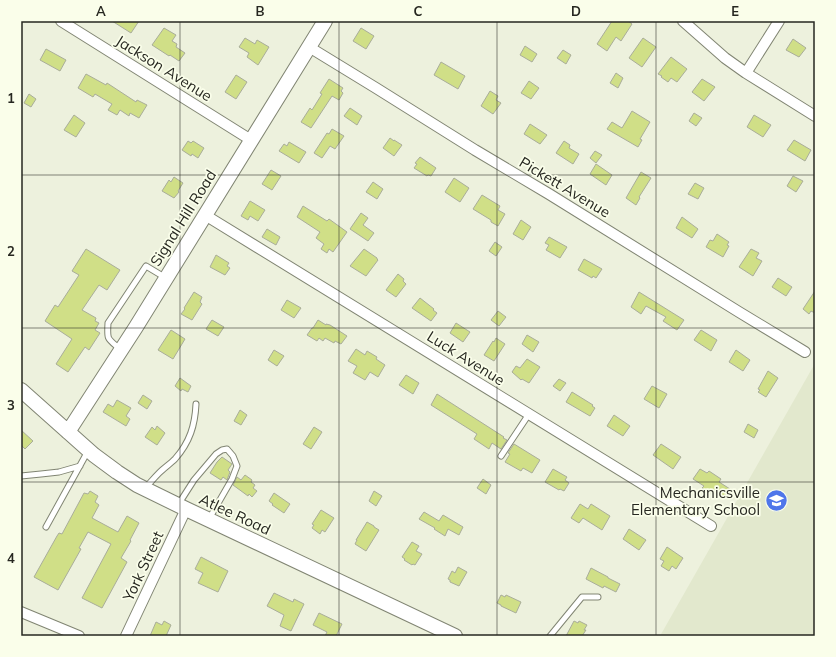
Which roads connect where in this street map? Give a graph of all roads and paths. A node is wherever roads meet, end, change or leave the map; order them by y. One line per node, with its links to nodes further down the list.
1 (61, 21): 8 (street, Jackson Avenue)
2 (326, 21): 5 (main road, Signal Hill Road)
3 (683, 21): 6 (street)
4 (779, 21): 6 (street)
5 (310, 47): 8 (main road, Signal Hill Road); 12 (street, Pickett Avenue)
6 (746, 73): 7 (street)
7 (815, 116)
8 (252, 140): 9 (main road, Signal Hill Road)
9 (205, 215): 10 (main road, Signal Hill Road); 15 (street, Luck Avenue)
10 (166, 278): 11 (main road, Signal Hill Road); 11 (lane)
11 (121, 350): 16 (main road, Signal Hill Road)
12 (805, 352)
13 (21, 390): 16 (main road, Atlee Road)
14 (196, 404): 21 (lane)
15 (529, 414): 18 (lane); 24 (street, Luck Avenue)
16 (68, 432): 17 (main road, Atlee Road)
17 (88, 450): 19 (lane); 21 (main road, Atlee Road)
18 (501, 456)
19 (80, 466): 20 (lane); 25 (lane)
20 (21, 476)
21 (145, 489): 22 (main road, Atlee Road)
22 (182, 507): 23 (main road, Atlee Road); 23 (lane); 29 (street, York Street)
23 (208, 520): 30 (main road, Atlee Road)
24 (711, 526)
25 (46, 527)
26 (598, 597): 31 (lane)
27 (21, 612): 28 (street)
28 (79, 636)
29 (126, 636)
30 (455, 636)
31 (550, 636)

